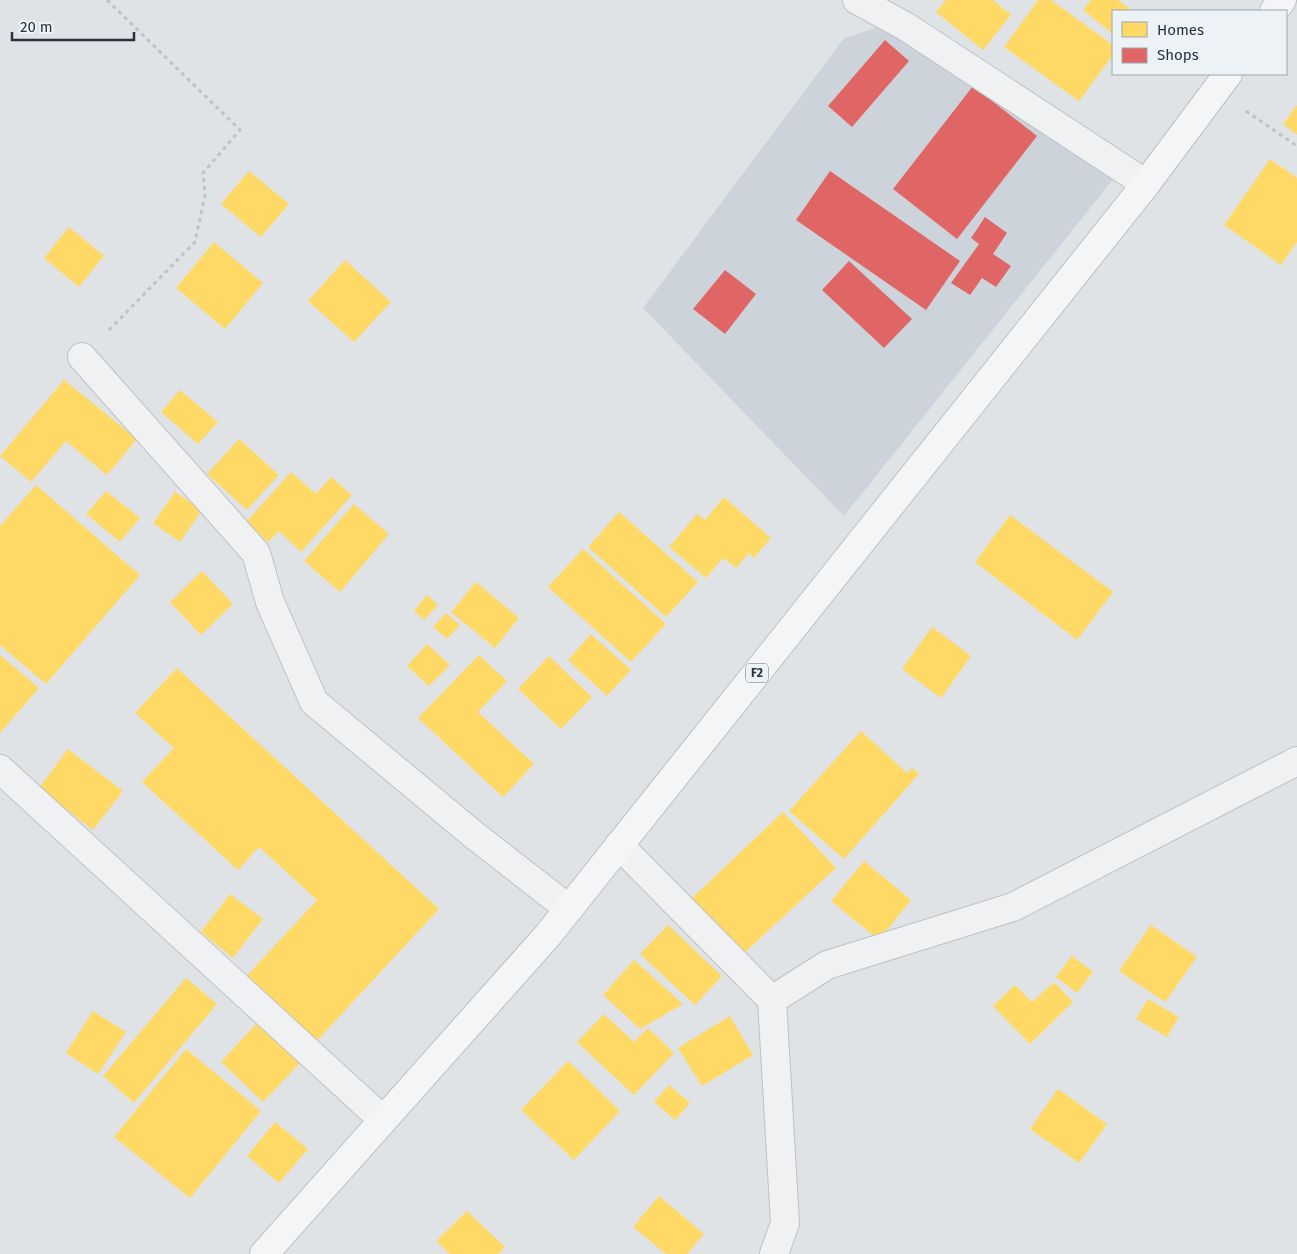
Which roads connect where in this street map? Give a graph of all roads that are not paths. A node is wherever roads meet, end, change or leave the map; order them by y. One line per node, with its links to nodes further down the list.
1 (857, 0): 3 (street)
2 (1221, 82): 3 (main road, F2)
3 (1146, 184): 7 (main road, F2)
4 (82, 357): 8 (street)
5 (1297, 761): 9 (street)
6 (0, 769): 10 (street)
7 (620, 845): 8 (main road, F2); 9 (street)
8 (569, 909): 10 (main road, F2)
9 (772, 1000): 12 (street)
10 (383, 1120): 11 (main road, F2)
11 (264, 1254)
12 (774, 1254)

